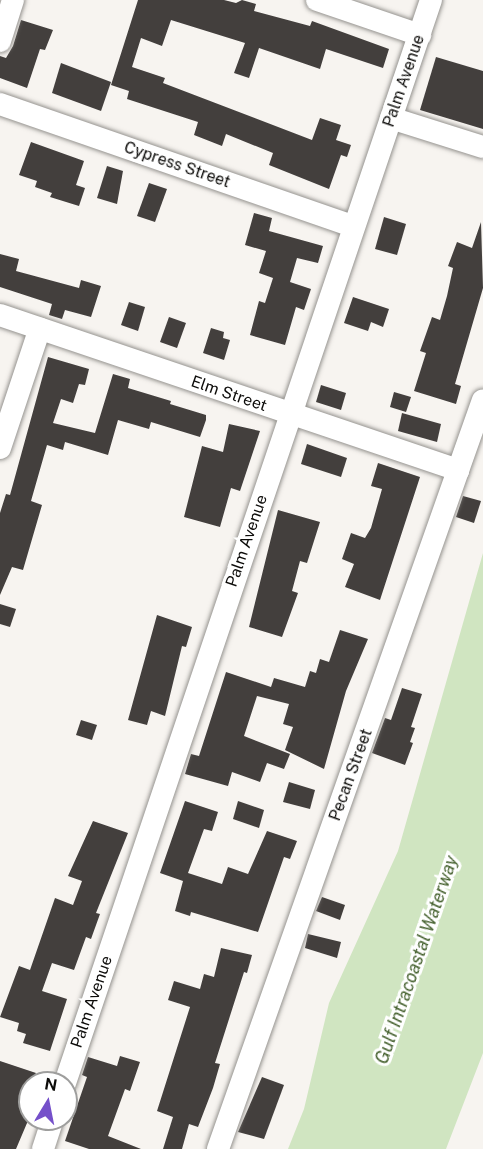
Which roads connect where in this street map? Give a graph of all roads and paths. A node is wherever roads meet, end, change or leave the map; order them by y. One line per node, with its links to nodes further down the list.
1 (14, 0): 5 (street)
2 (317, 0): 4 (street)
3 (431, 0): 4 (street, Palm Avenue)
4 (420, 35): 7 (street, Palm Avenue)
5 (0, 41)
6 (0, 104): 9 (street, Cypress Street)
7 (392, 118): 8 (street); 9 (street, Palm Avenue)
8 (483, 147)
9 (354, 226): 13 (street, Palm Avenue)
10 (0, 315): 11 (street, Elm Street)
11 (40, 328): 13 (street, Elm Street); 14 (street)
12 (483, 400): 15 (street, Pecan Street)
13 (289, 416): 15 (street, Elm Street); 16 (street, Palm Avenue)
14 (0, 448)
15 (459, 470): 19 (street, Pecan Street)
16 (69, 1071)
17 (49, 1131): 18 (street)
18 (43, 1149)
19 (218, 1149)

